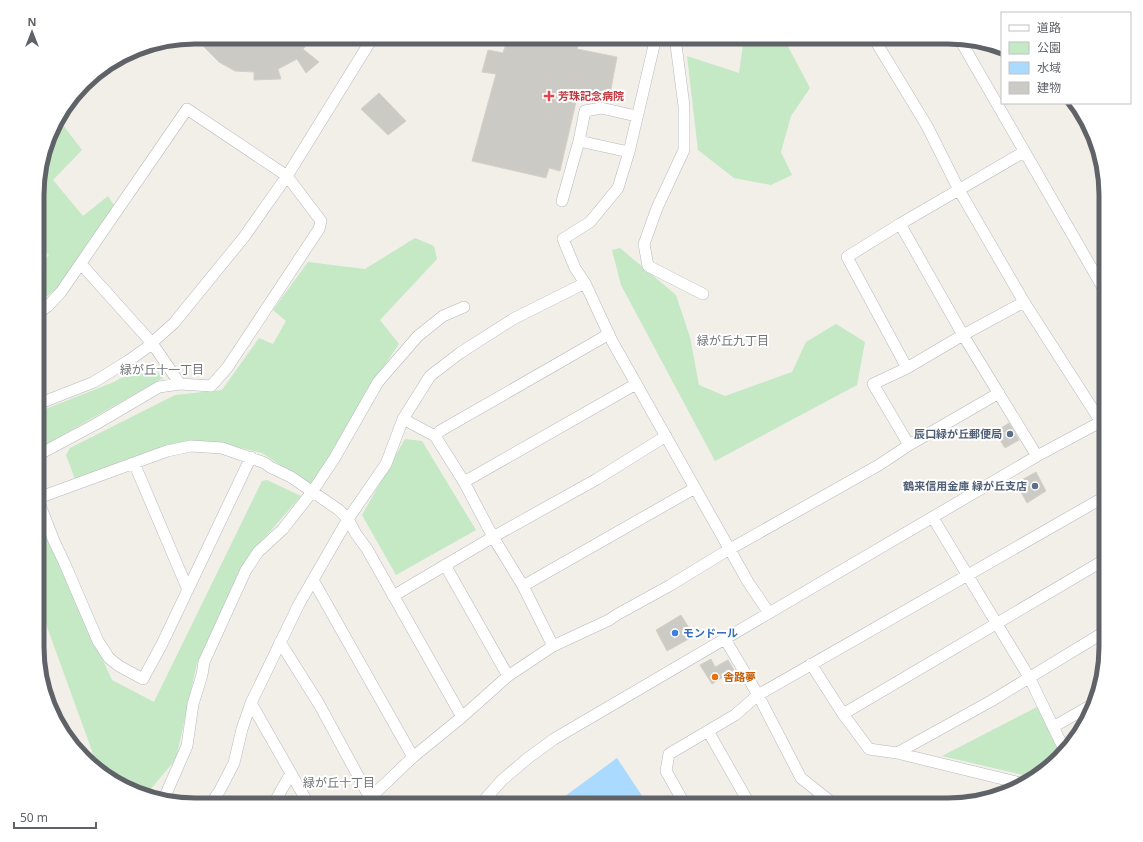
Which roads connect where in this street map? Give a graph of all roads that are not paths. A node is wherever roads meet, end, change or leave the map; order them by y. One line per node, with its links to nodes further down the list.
1 (369, 44): 10 (street)
2 (654, 44): 6 (street)
3 (675, 44): 17 (street)
4 (877, 44): 11 (street)
5 (963, 44): 9 (street)
6 (636, 116): 7 (street); 8 (street)
7 (579, 141): 8 (street); 12 (street)
8 (629, 152): 16 (street)
9 (1024, 152): 11 (street); 15 (street)
10 (287, 176): 14 (street); 23 (street); 25 (street)
11 (959, 190): 13 (street); 18 (street)
12 (562, 201)
13 (900, 224): 22 (street); 24 (street)
14 (81, 264): 20 (street); 23 (street)
15 (1099, 281)
16 (584, 283): 21 (street); 30 (street)
17 (703, 294)
18 (1024, 302): 22 (street); 29 (street)
19 (464, 307): 41 (street)
20 (44, 309)
21 (609, 334): 26 (street); 32 (street)
22 (963, 335): 24 (street); 27 (street)
23 (152, 343): 25 (street); 28 (street)
24 (907, 368): 34 (street)
25 (180, 384): 35 (street)
26 (636, 384): 33 (street); 39 (street)
27 (999, 394): 34 (street); 36 (street)
28 (44, 402)
29 (1099, 414)
30 (403, 418): 32 (street); 46 (street)
31 (1099, 425): 36 (street)
32 (434, 436): 39 (street)
33 (666, 436): 40 (street); 47 (street)
34 (909, 445): 48 (street)
35 (44, 452)
36 (1037, 456): 45 (street)
37 (251, 458): 38 (street); 41 (street); 54 (street)
38 (134, 464): 42 (street); 54 (street)
39 (464, 482): 47 (street)
40 (695, 488): 48 (street); 53 (street)
41 (312, 492): 46 (street); 77 (street)
42 (44, 497)
43 (1099, 500): 51 (street)
44 (44, 515): 54 (street)
45 (933, 518): 51 (street); 56 (street)
46 (348, 519): 52 (street); 55 (street)
47 (493, 536): 50 (street); 53 (street)
48 (730, 550): 56 (street); 61 (street)
49 (1099, 563): 57 (street)
50 (445, 565): 55 (street); 63 (street)
51 (967, 575): 57 (street); 62 (street)
52 (313, 580): 60 (street); 74 (street)
53 (523, 586): 61 (street)
54 (188, 590)
55 (393, 596): 69 (street)
56 (769, 613): 59 (street)
57 (996, 624): 64 (street); 68 (street)
58 (1099, 635): 64 (street)
59 (725, 640): 65 (street); 83 (street)
60 (280, 642): 66 (street); 81 (street)
61 (553, 646): 63 (street)
62 (811, 664): 65 (street); 68 (street)
63 (508, 676): 69 (street)
64 (1029, 677): 70 (street); 73 (street)
65 (758, 695): 71 (street); 86 (street)
66 (251, 703): 75 (street); 78 (street)
67 (1086, 708): 70 (street)
68 (843, 714): 73 (street)
69 (462, 717): 74 (street)
70 (1053, 727): 72 (street)
71 (708, 731): 84 (street); 85 (street)
72 (1062, 747)
73 (897, 753): 76 (street)
74 (413, 757): 82 (street)
75 (291, 772): 79 (street); 80 (street)
76 (1015, 782)
77 (165, 795)
78 (215, 798)
79 (277, 798)
80 (305, 798)
81 (368, 798)
82 (376, 798)
83 (486, 798)
84 (681, 798)
85 (746, 798)
86 (826, 798)

